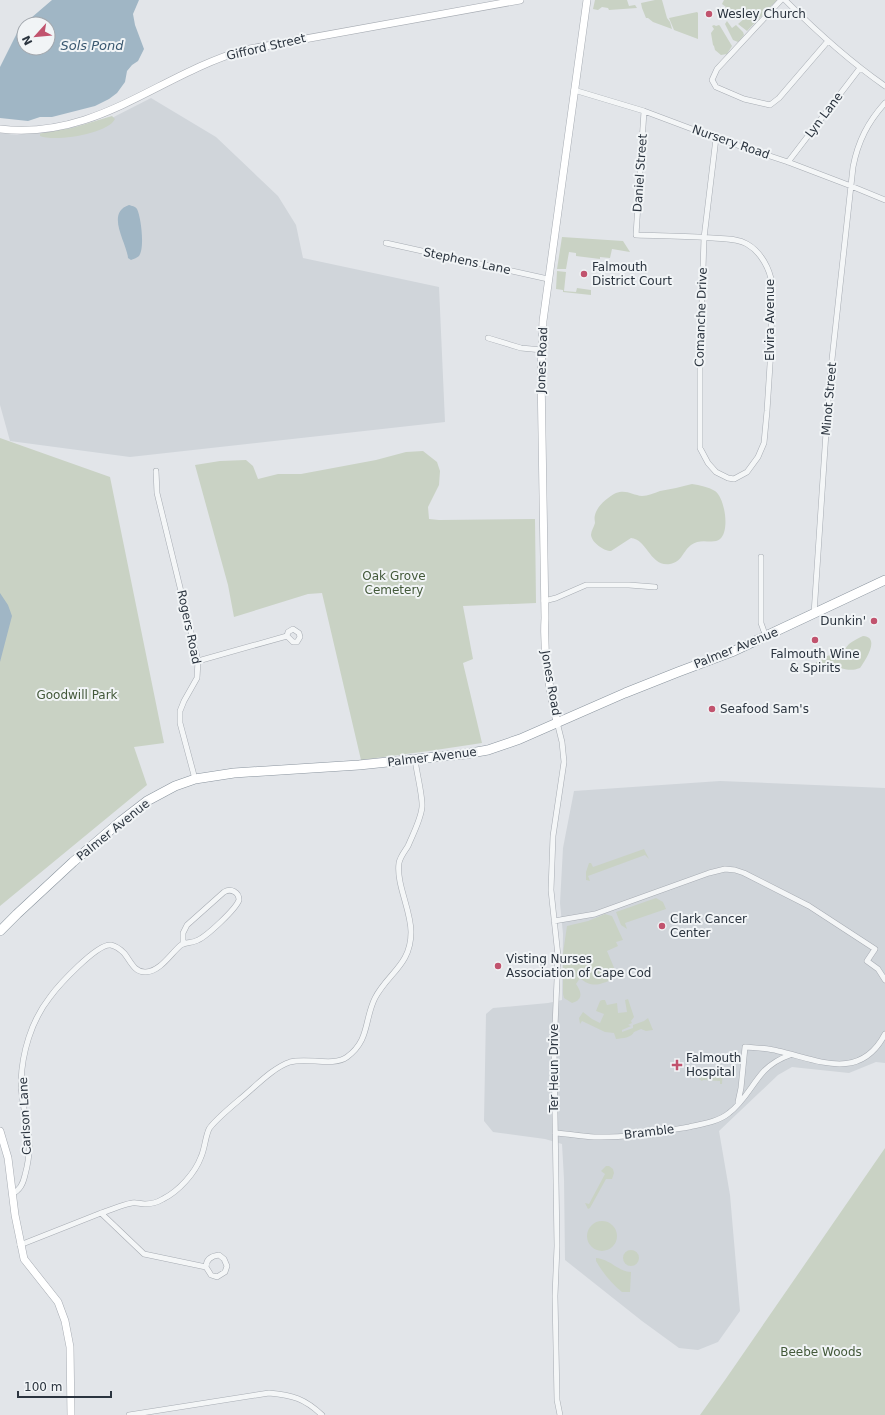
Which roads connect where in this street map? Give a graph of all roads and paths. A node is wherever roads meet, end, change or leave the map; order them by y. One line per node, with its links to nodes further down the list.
1 (520, 0): 11 (main road, Gifford Street)
2 (587, 0): 8 (main road, Jones Road)
3 (781, 0): 5 (street)
4 (785, 0): 5 (street)
5 (828, 41): 6 (street)
6 (860, 68): 7 (street); 13 (street, Lyn Lane)
7 (885, 86)
8 (574, 90): 10 (street, Nursery Road); 19 (main road, Jones Road)
9 (885, 103): 14 (street, Minot Street)
10 (644, 111): 12 (street, Nursery Road); 16 (street, Daniel Street)
11 (0, 129)
12 (716, 138): 13 (street, Nursery Road); 17 (street, Comanche Drive)
13 (788, 162): 14 (street, Nursery Road)
14 (851, 186): 15 (street, Nursery Road); 28 (street, Minot Street)
15 (885, 200)
16 (636, 235): 17 (street, Elvira Avenue)
17 (704, 238): 23 (street, Comanche Drive); 23 (street, Elvira Avenue)
18 (386, 243): 19 (street, Stephens Lane)
19 (548, 279): 21 (main road, Jones Road)
20 (488, 338): 21 (street)
21 (542, 350): 27 (main road, Jones Road)
22 (156, 471): 31 (street, Rogers Road)
23 (734, 479)
24 (761, 557): 30 (street)
25 (885, 580): 28 (highway, Palmer Avenue)
26 (655, 588): 27 (street)
27 (544, 601): 32 (main road, Jones Road)
28 (814, 614): 30 (highway, Palmer Avenue)
29 (288, 636): 31 (street)
30 (766, 637): 32 (highway, Palmer Avenue)
31 (198, 661): 34 (street, Rogers Road)
32 (557, 722): 33 (highway, Palmer Avenue); 35 (street, Ter Heun Drive)
33 (415, 759): 34 (highway, Palmer Avenue); 45 (street)
34 (195, 779): 36 (highway, Palmer Avenue)
35 (554, 922): 38 (street); 43 (street, Ter Heun Drive)
36 (0, 932)
37 (183, 944): 37 (street, Carlson Lane); 44 (street, Carlson Lane)
38 (885, 980)
39 (885, 1034): 40 (street)
40 (790, 1054): 41 (street, Bramble); 41 (street)
41 (737, 1104): 43 (street, Bramble)
42 (0, 1131): 44 (main road)
43 (555, 1133): 51 (street, Ter Heun Drive)
44 (12, 1194): 46 (main road)
45 (102, 1213): 46 (street); 47 (street)
46 (20, 1245): 48 (main road)
47 (206, 1267): 47 (street)
48 (72, 1415)
49 (129, 1415): 50 (street)
50 (322, 1415)
51 (560, 1415)

